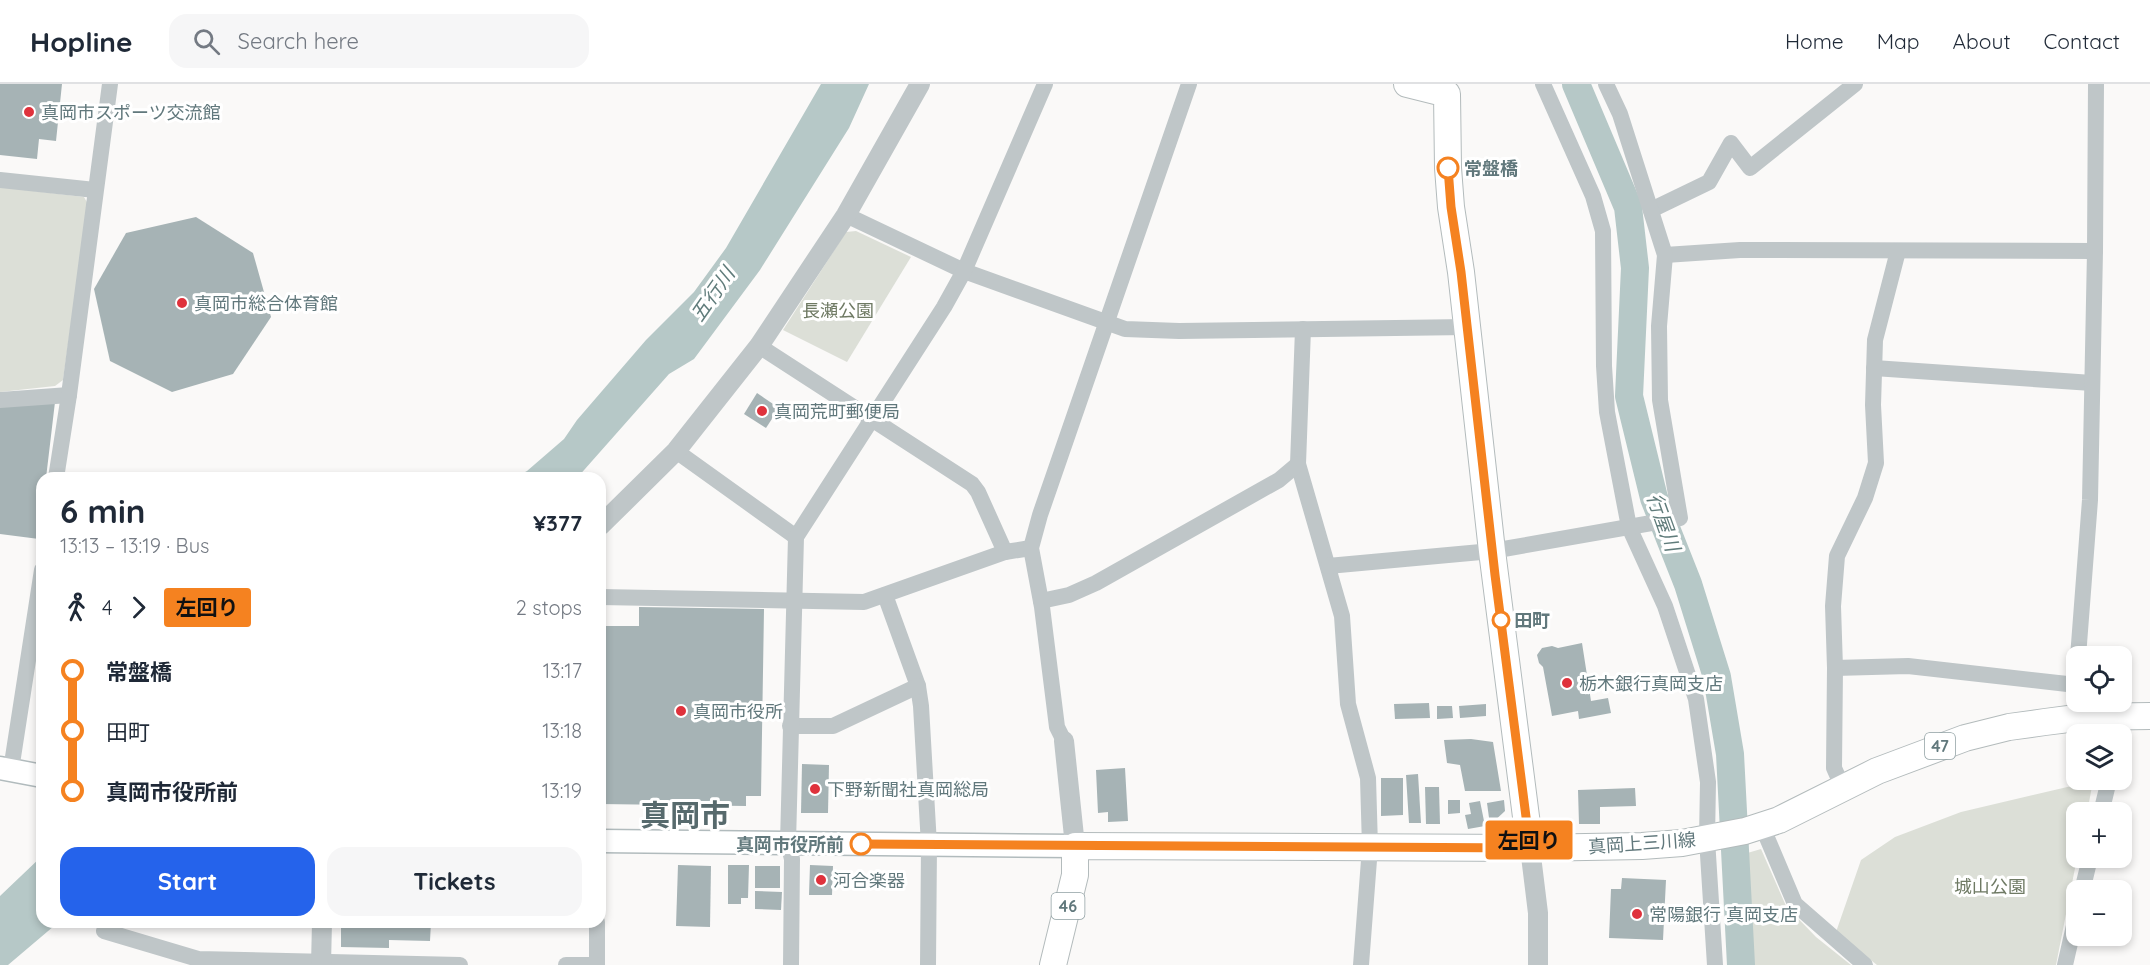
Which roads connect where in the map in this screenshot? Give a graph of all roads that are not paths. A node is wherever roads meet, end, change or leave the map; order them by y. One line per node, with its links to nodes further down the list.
1 (110, 84): 12 (street)
2 (920, 84): 14 (street)
3 (1045, 84): 18 (street)
4 (1189, 84): 19 (street)
5 (1407, 84): 10 (main road)
6 (1543, 84): 32 (street)
7 (1606, 84): 13 (street)
8 (1855, 84): 13 (street)
9 (2096, 84): 16 (street)
10 (1447, 89): 20 (main road)
11 (0, 180): 12 (street)
12 (94, 190): 25 (street)
13 (1651, 210): 17 (street)
14 (846, 215): 18 (street); 22 (street)
15 (1898, 251): 16 (street); 17 (street); 23 (street)
16 (2095, 251): 24 (street)
17 (1665, 255): 32 (street)
18 (964, 271): 19 (street); 27 (street)
19 (1106, 322): 21 (street); 34 (street)
20 (1467, 327): 21 (street); 36 (main road)
21 (1303, 329): 29 (street)
22 (759, 345): 27 (street); 28 (street)
23 (1874, 368): 24 (street); 44 (street)
24 (2092, 383): 43 (street)
25 (69, 395): 26 (street); 30 (street)
26 (0, 400)
27 (872, 418): 33 (street); 35 (street)
28 (676, 452): 31 (street); 33 (street)
29 (1298, 464): 37 (street); 41 (street)
30 (57, 472)
31 (606, 520)
32 (1633, 526): 36 (street); 56 (street)
33 (796, 537): 40 (street)
34 (1031, 548): 35 (street); 41 (street)
35 (1005, 552): 38 (street)
36 (1492, 552): 37 (street); 62 (main road)
37 (1328, 566): 61 (street)
38 (885, 595): 40 (street); 46 (street)
39 (606, 597): 40 (street)
40 (794, 600): 50 (street)
41 (1041, 601): 51 (street)
42 (36, 603): 52 (street)
43 (2079, 646)
44 (1835, 668): 45 (street); 54 (street)
45 (2066, 684)
46 (918, 687): 50 (street); 59 (street)
47 (2150, 716): 49 (main road, 真岡上三川線 / 47)
48 (2079, 724): 54 (main road, 真岡上三川線 / 47)
49 (2125, 724)
50 (790, 726): 58 (street)
51 (1064, 741): 60 (street)
52 (6, 769): 53 (main road)
53 (36, 775)
54 (1843, 788): 55 (main road, 真岡上三川線 / 47)
55 (1753, 828): 56 (main road, 真岡上三川線 / 47); 78 (street)
56 (1712, 838): 62 (main road, 真岡上三川線 / 47); 77 (street)
57 (606, 841): 58 (main road)
58 (788, 843): 59 (main road); 72 (street)
59 (929, 845): 60 (main road); 73 (street)
60 (1075, 846): 61 (main road, 真岡上三川線 / 47); 74 (main road, 46)
61 (1370, 847): 62 (main road, 真岡上三川線 / 47); 75 (street)
62 (1530, 848): 76 (street)
63 (322, 928): 68 (street)
64 (597, 928): 71 (street)
65 (104, 931): 67 (street)
66 (2069, 946): 79 (street)
67 (198, 962): 68 (street)
68 (321, 963): 69 (street)
69 (460, 965)
70 (566, 965): 71 (street)
71 (597, 965)
72 (791, 965)
73 (928, 965)
74 (1053, 965)
75 (1361, 965)
76 (1538, 965)
77 (1715, 965)
78 (1864, 965)
79 (2065, 965)

